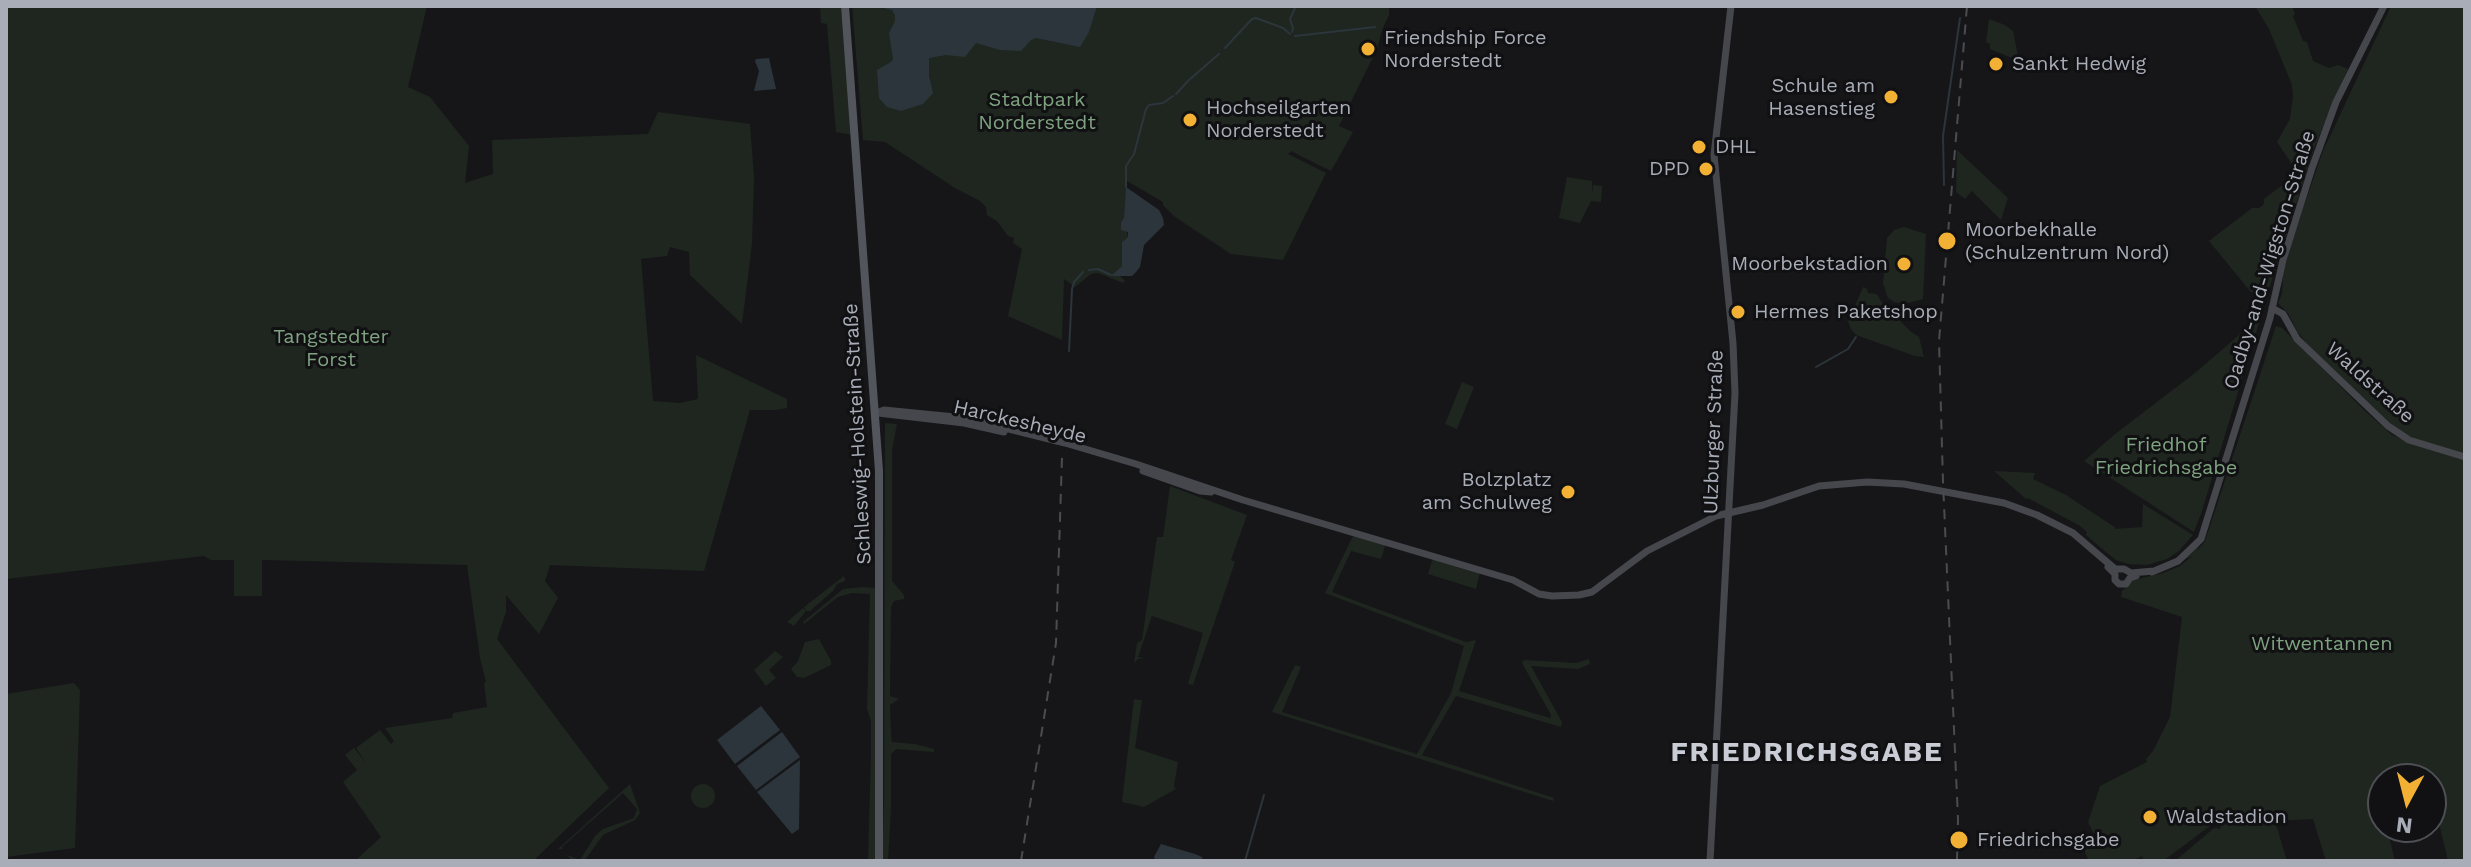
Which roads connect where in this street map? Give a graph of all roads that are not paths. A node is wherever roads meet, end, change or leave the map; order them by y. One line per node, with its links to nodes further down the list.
1 (845, 6): 5 (main road, Schleswig-Holstein-Straße)
2 (1731, 6): 7 (main road, Ulzburger Straße)
3 (2384, 6): 4 (main road, Oadby-and-Wigston-Straße)
4 (2272, 308): 6 (main road, Waldstraße); 9 (main road, Oadby-and-Wigston-Straße)
5 (876, 413): 7 (main road, Harckesheyde); 10 (main road, Schleswig-Holstein-Straße)
6 (2465, 457)
7 (1728, 512): 8 (main road, Harckesheyde); 11 (main road, Ulzburger Straße)
8 (2116, 572): 9 (main road); 9 (main road)
9 (2129, 576)
10 (879, 861)
11 (1710, 861)

